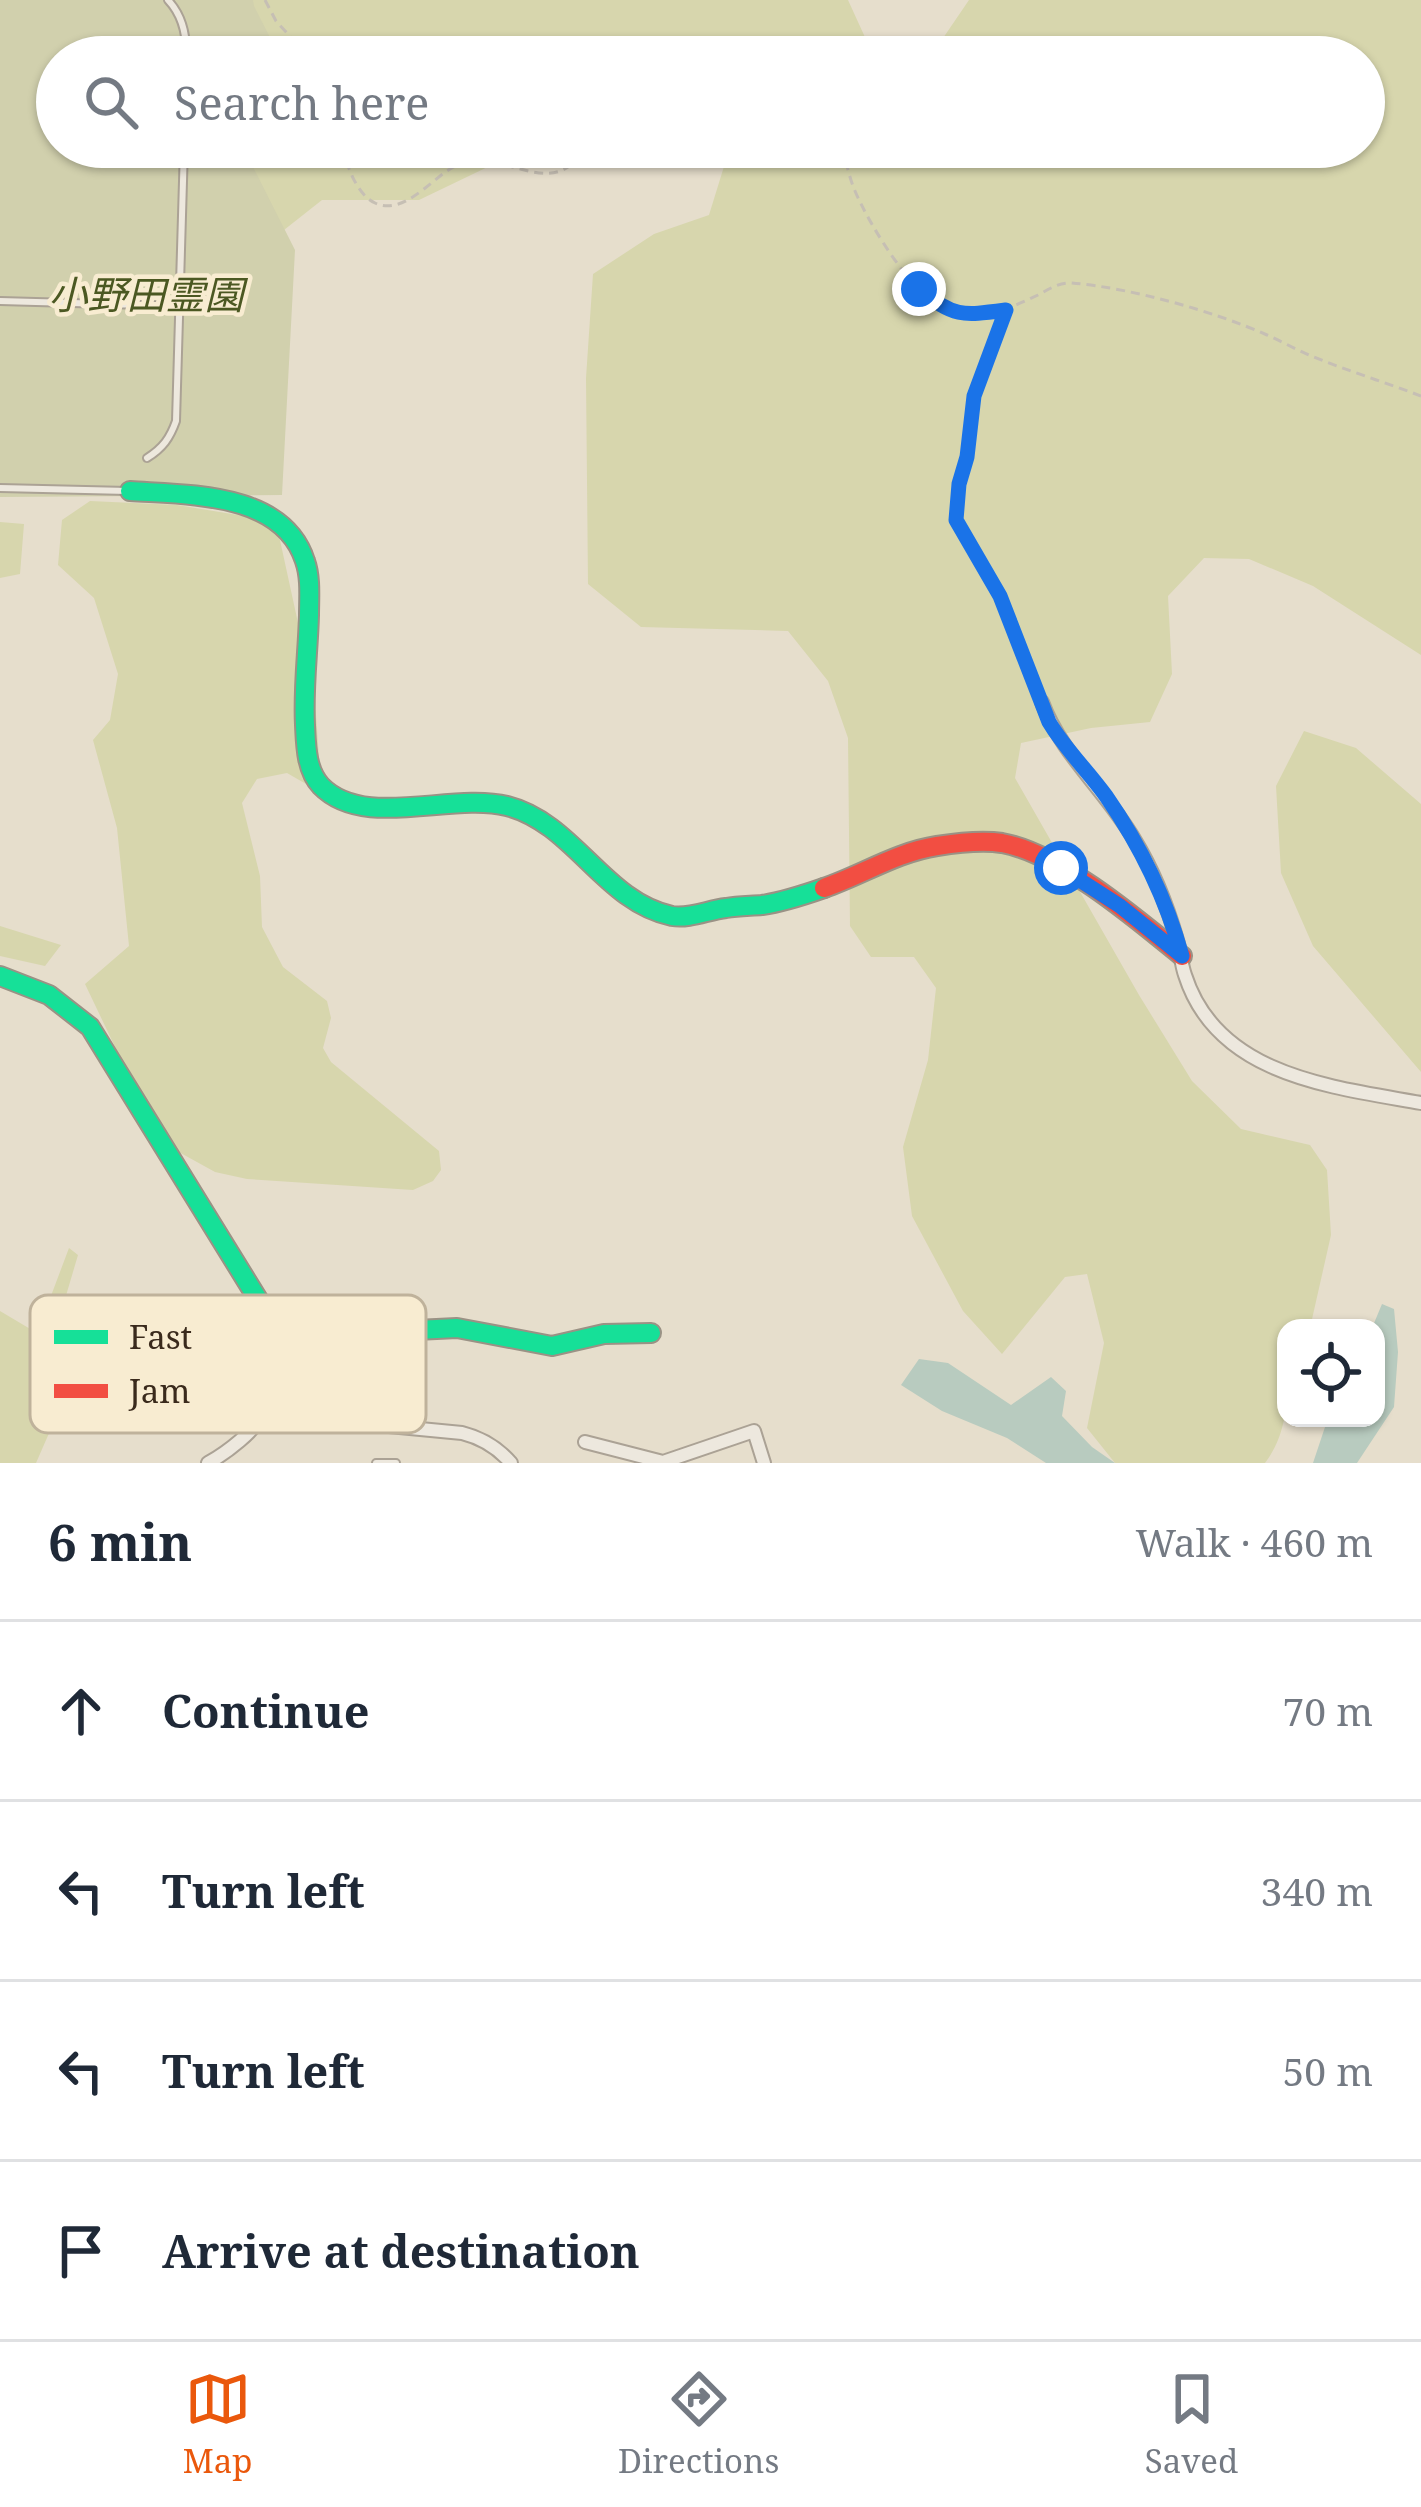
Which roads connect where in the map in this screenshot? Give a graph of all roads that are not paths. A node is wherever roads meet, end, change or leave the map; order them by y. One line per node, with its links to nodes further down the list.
1 (168, 0): 2 (lane)
2 (185, 36)
3 (183, 168): 5 (lane)
4 (0, 302): 5 (lane)
5 (179, 306): 6 (lane)
6 (147, 458)
7 (0, 488): 8 (lane)
8 (130, 491): 10 (street)
9 (1042, 702): 10 (street)
10 (1182, 956): 12 (street)
11 (0, 976): 13 (street)
12 (1421, 1102)
13 (255, 1295)
14 (426, 1330): 15 (street)
15 (651, 1333)
16 (426, 1430): 22 (street)
17 (246, 1433): 19 (street)
18 (586, 1442): 23 (street)
19 (208, 1463)
20 (376, 1463): 21 (lane)
21 (396, 1463)
22 (512, 1463)
23 (663, 1463): 24 (street)
24 (764, 1463)

